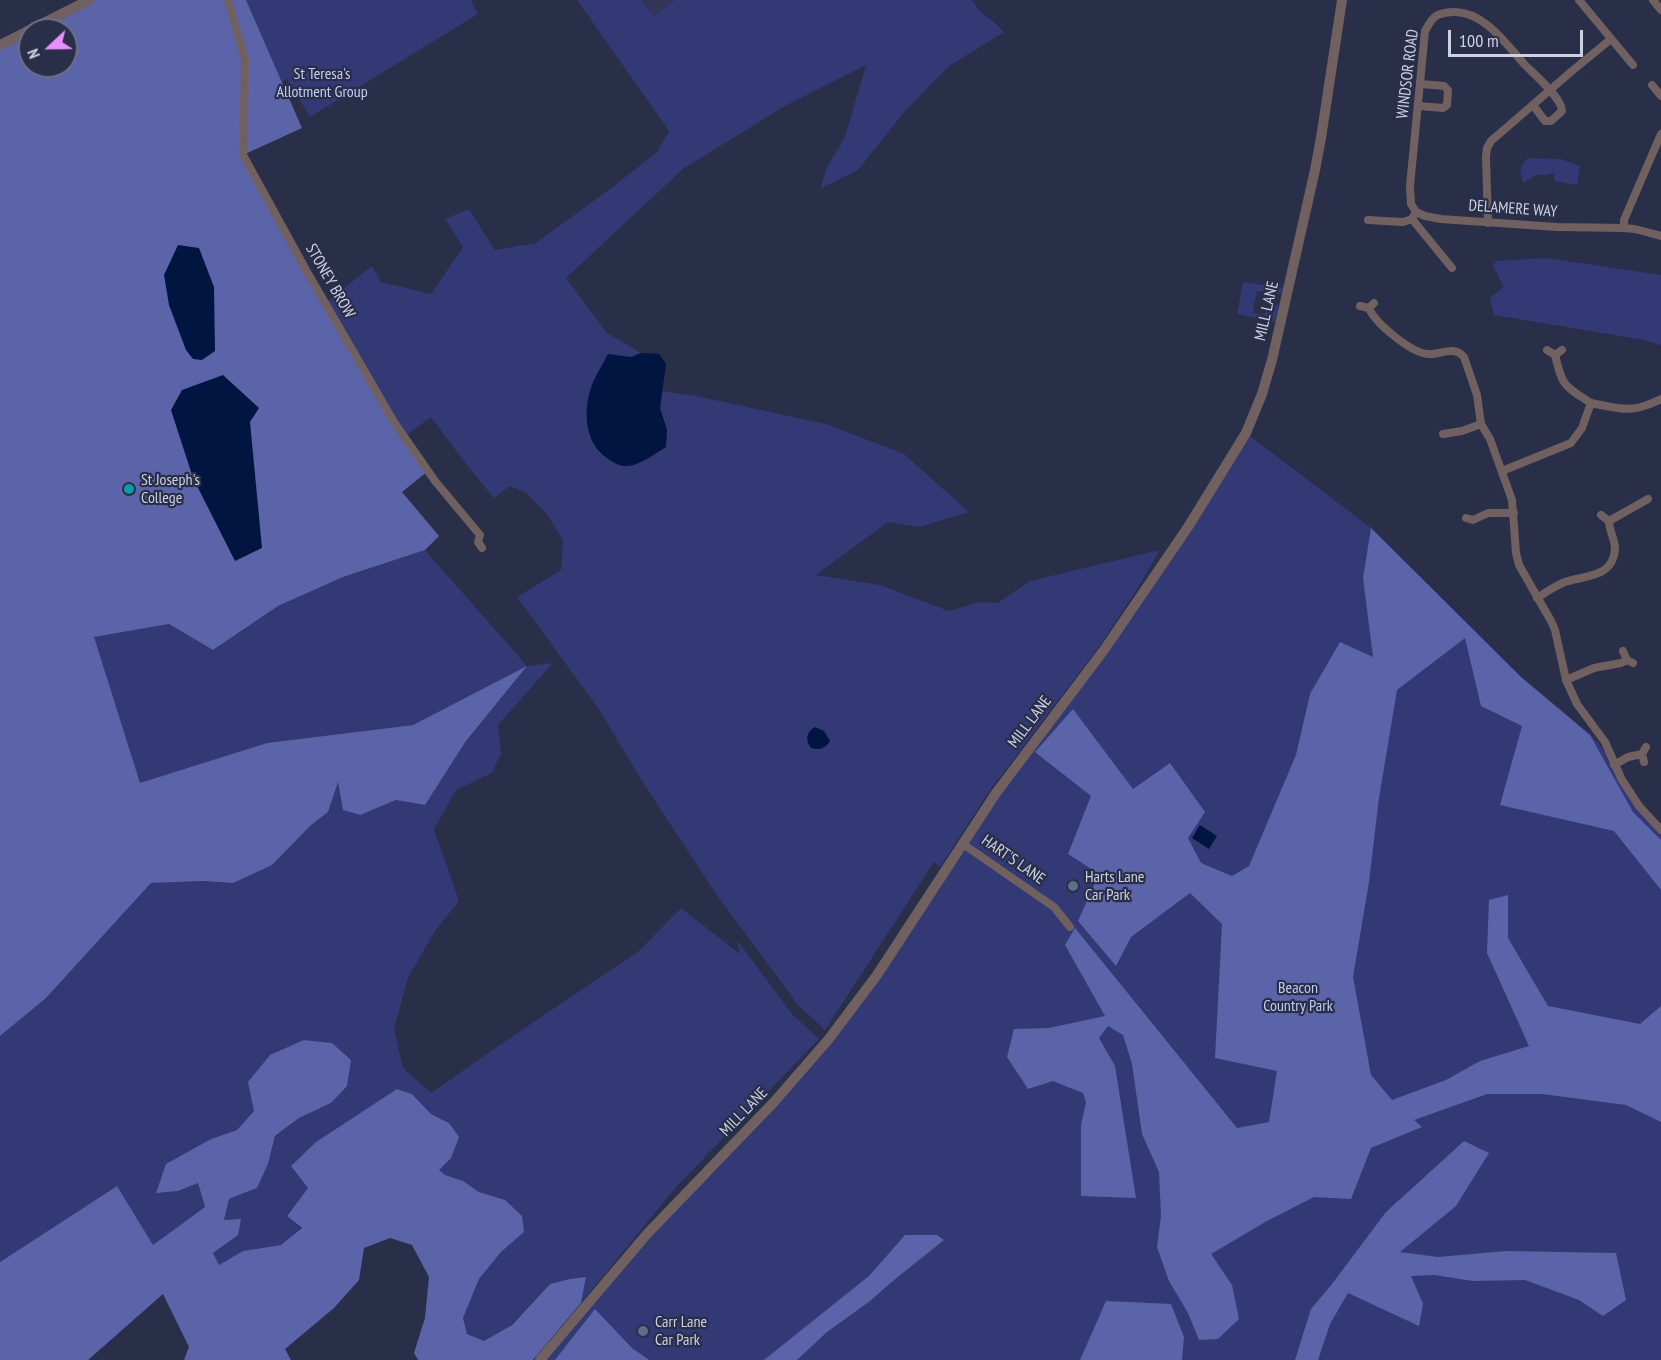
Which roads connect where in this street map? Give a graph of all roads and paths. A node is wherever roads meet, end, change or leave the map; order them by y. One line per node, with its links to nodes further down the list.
1 (89, 0): 8 (street)
2 (228, 0): 35 (street, STONEY BROW)
3 (1342, 0): 42 (street, MILL LANE)
4 (1579, 0): 7 (street)
5 (1654, 0): 6 (street)
6 (1661, 10)
7 (1611, 39): 9 (street); 12 (street)
8 (0, 45)
9 (1633, 65)
10 (1421, 84): 12 (street, WINDSOR ROAD); 15 (street, WINDSOR ROAD); 15 (street)
11 (1652, 86): 13 (street)
12 (1550, 91): 14 (street); 14 (street)
13 (1661, 96)
14 (1533, 105): 19 (street)
15 (1419, 106): 17 (street, WINDSOR ROAD)
16 (1661, 134): 20 (street)
17 (1414, 215): 18 (street, DELAMERE WAY); 19 (street, DELAMERE WAY); 22 (street)
18 (1368, 220)
19 (1488, 223): 20 (street, DELAMERE WAY)
20 (1624, 228): 21 (street, DELAMERE WAY)
21 (1661, 236)
22 (1452, 268)
23 (1368, 306): 27 (street)
24 (1554, 352): 26 (street)
25 (1661, 399): 26 (street)
26 (1591, 403): 29 (street)
27 (1481, 424): 28 (street); 29 (street)
28 (1443, 433)
29 (1502, 471): 31 (street)
30 (1647, 503): 34 (street)
31 (1514, 513): 33 (street); 36 (street)
32 (1601, 515): 34 (street)
33 (1465, 518)
34 (1609, 521): 36 (street)
35 (482, 548)
36 (1537, 598): 38 (street)
37 (1623, 651): 38 (street)
38 (1566, 680): 40 (street)
39 (1644, 755): 40 (street)
40 (1614, 765): 41 (street)
41 (1661, 830)
42 (963, 844): 43 (street, HART'S LANE); 44 (street, MILL LANE)
43 (1070, 927)
44 (540, 1360)

